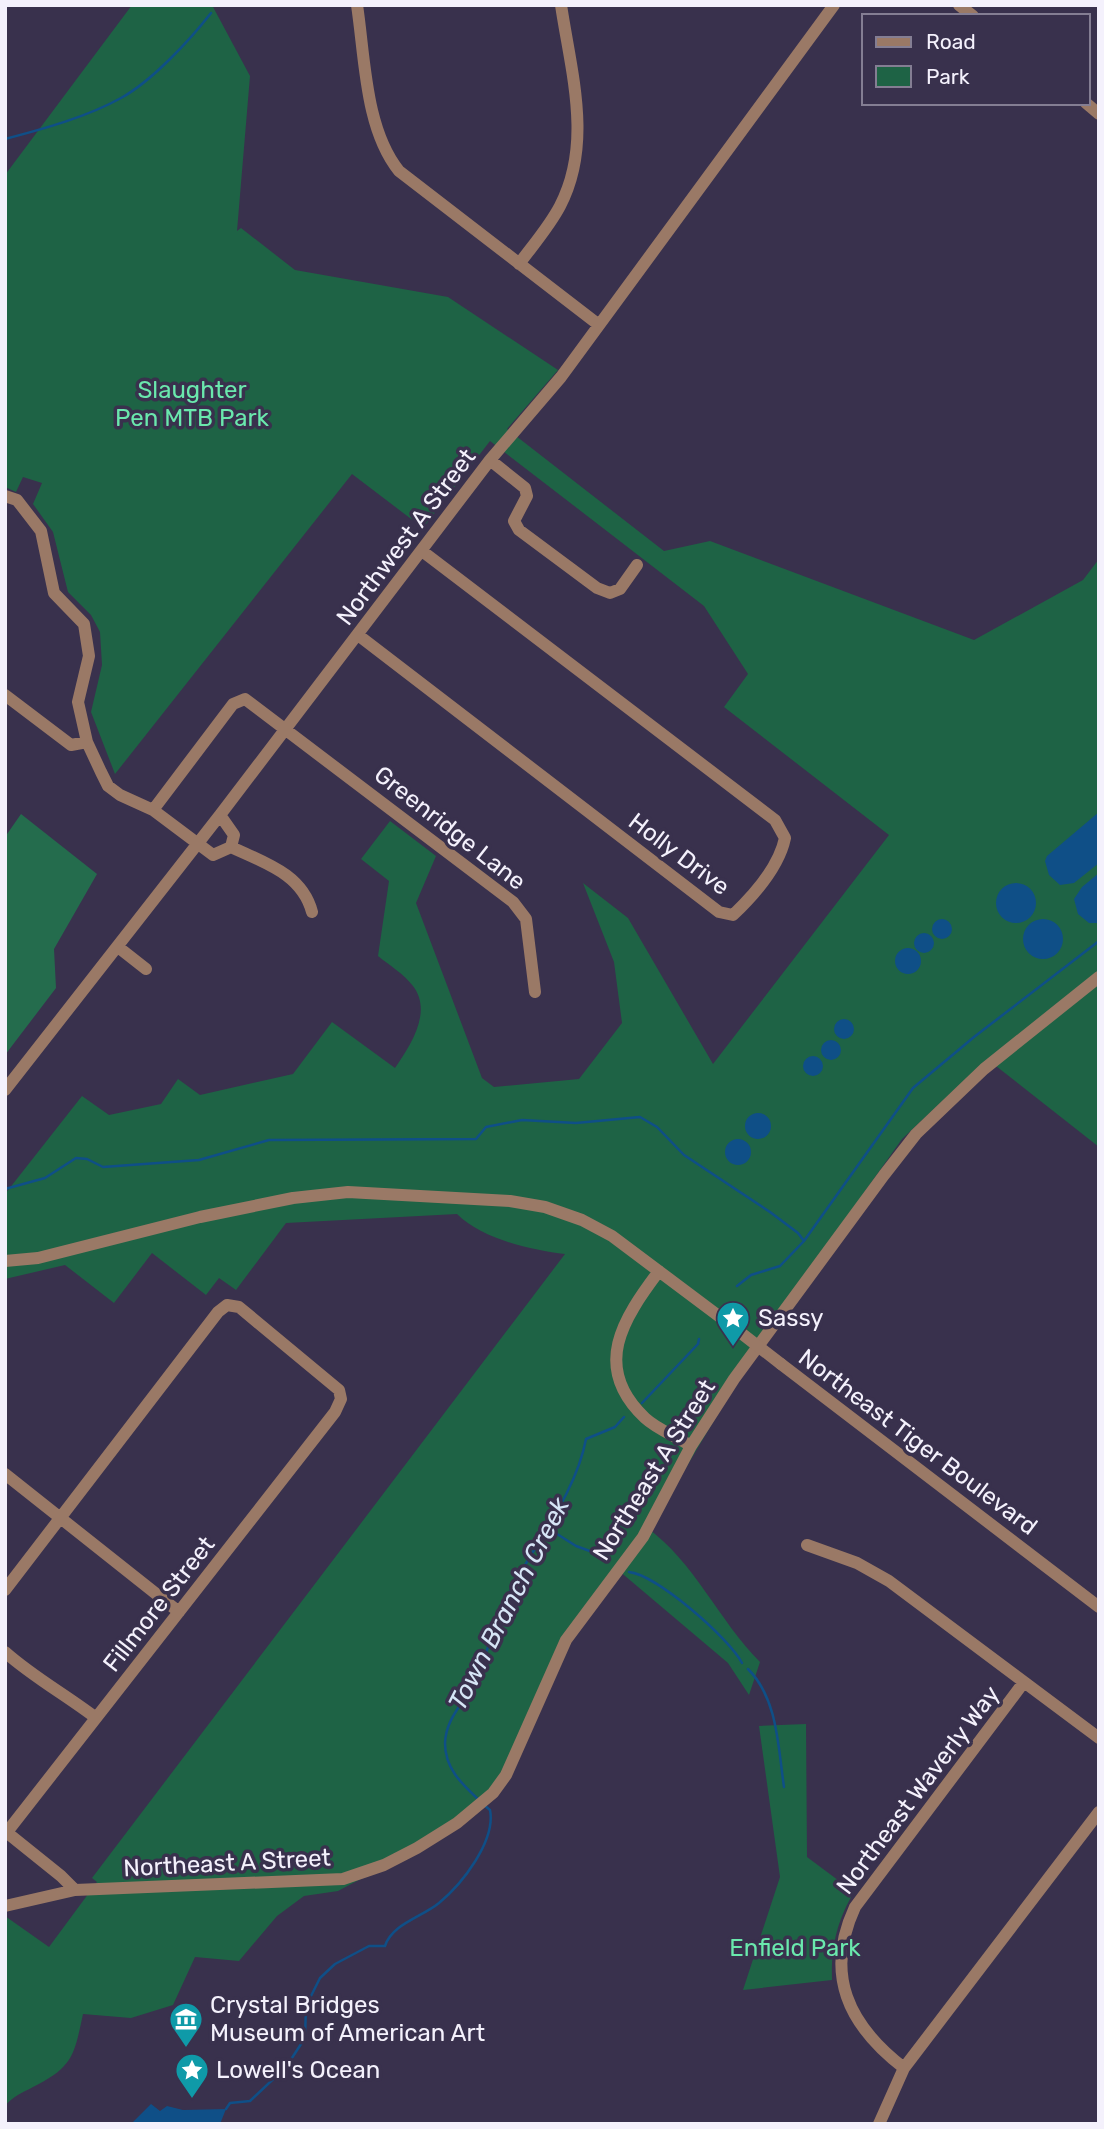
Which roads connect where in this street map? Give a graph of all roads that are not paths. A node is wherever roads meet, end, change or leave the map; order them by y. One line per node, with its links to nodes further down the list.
1 (357, 5): 4 (street)
2 (561, 5): 4 (street)
3 (834, 5): 5 (street, Northwest A Street)
4 (519, 264): 5 (street)
5 (599, 325): 6 (street, Northwest A Street)
6 (491, 460): 8 (street, Northwest A Street); 9 (street)
7 (5, 496): 13 (street)
8 (422, 551): 10 (street, Northwest A Street); 10 (street, Holly Drive)
9 (637, 565)
10 (358, 635): 12 (street, Northwest A Street)
11 (5, 695): 13 (street)
12 (285, 731): 14 (street, Greenridge Lane); 15 (street, Northwest A Street); 22 (street, Greenridge Lane)
13 (87, 742): 14 (street)
14 (153, 810): 16 (street)
15 (220, 815): 16 (street, Northwest A Street); 17 (street)
16 (197, 845): 17 (street); 19 (street, Northwest A Street)
17 (231, 847): 18 (street)
18 (312, 912)
19 (118, 947): 20 (street); 23 (street, Northwest A Street)
20 (146, 969)
21 (1099, 977): 26 (street, Northeast A Street)
22 (535, 992)
23 (5, 1090)
24 (5, 1261): 25 (street, Northeast Tiger Boulevard)
25 (659, 1270): 26 (street); 31 (street, Northeast Tiger Boulevard, bridge)
26 (691, 1446): 39 (street, Northeast A Street)
27 (5, 1474): 28 (street)
28 (61, 1518): 30 (street); 32 (street); 32 (street, Fillmore Street)
29 (807, 1545): 34 (street)
30 (5, 1590)
31 (1099, 1607)
32 (179, 1612): 35 (street, Fillmore Street)
33 (5, 1652): 35 (street)
34 (1024, 1682): 36 (street); 41 (street, Northeast Waverly Way)
35 (96, 1718): 38 (street, Fillmore Street)
36 (1099, 1738)
37 (1099, 1812): 41 (street)
38 (6, 1832): 39 (street)
39 (75, 1890): 40 (street, Northeast A Street)
40 (5, 1906)
41 (904, 2068): 42 (street)
42 (879, 2124)

